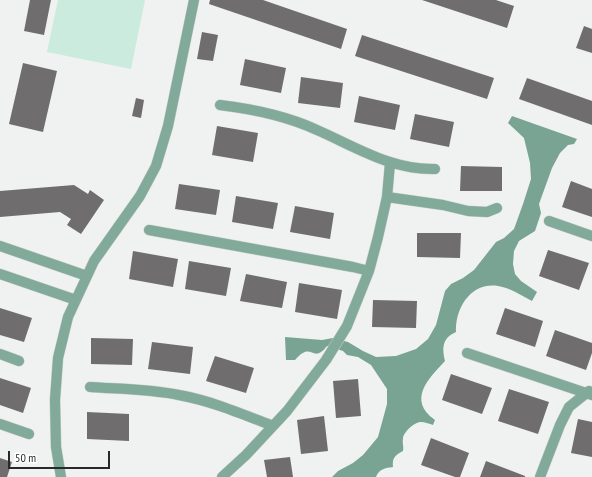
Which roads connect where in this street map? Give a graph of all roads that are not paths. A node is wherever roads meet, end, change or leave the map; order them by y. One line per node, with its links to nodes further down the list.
1 (194, 0): 13 (lane)
2 (220, 105): 3 (lane)
3 (390, 163): 4 (lane); 5 (lane)
4 (435, 169)
5 (387, 197): 6 (lane); 11 (lane)
6 (497, 208)
7 (549, 221): 9 (lane)
8 (149, 230): 11 (lane)
9 (592, 236)
10 (0, 246): 13 (lane)
11 (369, 271): 21 (lane)
12 (0, 274): 14 (lane)
13 (87, 276): 14 (lane)
14 (76, 300): 23 (lane)
15 (466, 353): 19 (lane)
16 (0, 354): 17 (lane)
17 (19, 360)
18 (90, 387): 21 (lane)
19 (590, 392): 25 (lane)
20 (0, 424): 22 (lane)
21 (273, 426): 24 (lane)
22 (29, 434)
23 (61, 477)
24 (222, 477)
25 (540, 477)

